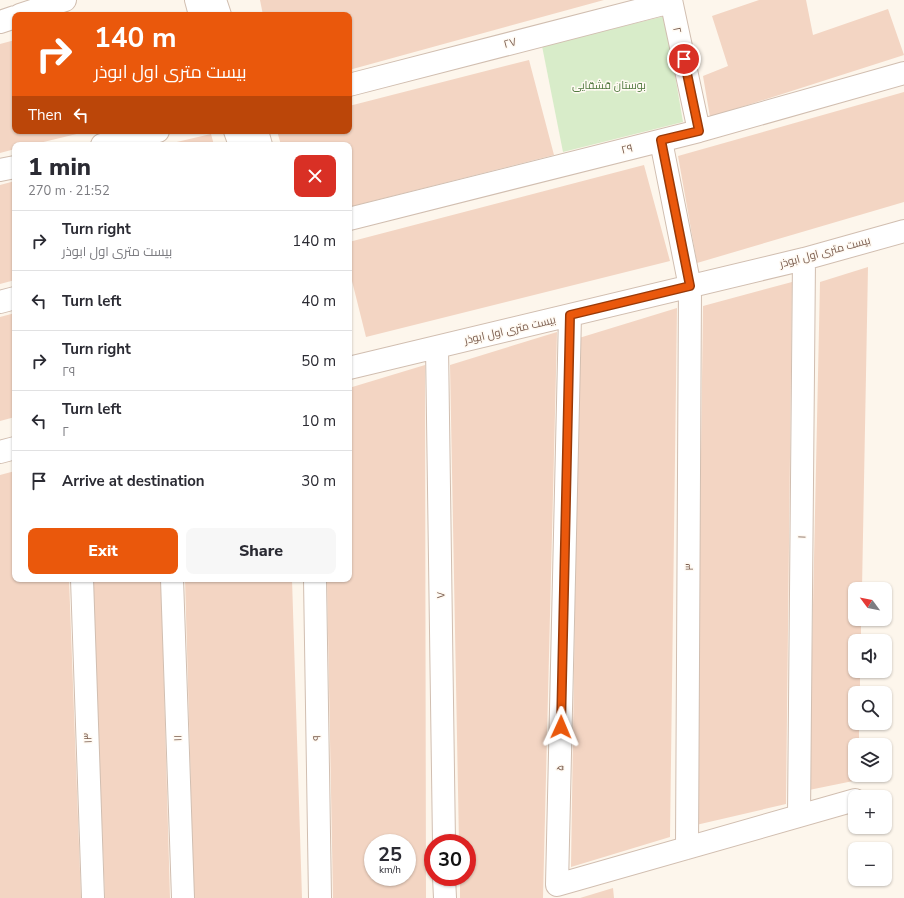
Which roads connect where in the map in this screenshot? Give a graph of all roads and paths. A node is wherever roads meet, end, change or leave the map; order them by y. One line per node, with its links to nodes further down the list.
1 (65, 0): 5 (street)
2 (196, 0): 6 (street)
3 (215, 0): 7 (street)
4 (671, 1): 11 (street, ۲۷); 12 (street, ۲)
5 (29, 12)
6 (199, 12)
7 (219, 12)
8 (12, 18): 9 (street)
9 (0, 22)
10 (904, 73): 12 (street, ۲۹)
11 (352, 84)
12 (699, 131): 14 (street, ۲۹)
13 (146, 134): 15 (street)
14 (661, 140): 18 (street, ۲۹); 21 (street, ۳)
15 (114, 142)
16 (12, 167): 17 (street)
17 (0, 170)
18 (352, 218)
19 (904, 231): 20 (street, بیست متری اول ابوذر)
20 (804, 259): 21 (street, بیست متری اول ابوذر); 33 (street, ۱)
21 (690, 286): 24 (street, بیست متری اول ابوذر); 35 (street, ۳)
22 (12, 299): 23 (street)
23 (0, 302)
24 (570, 315): 25 (street, بیست متری اول ابوذر); 35 (street, ۵)
25 (437, 347): 26 (street, بیست متری اول ابوذر); 34 (street, ۷)
26 (352, 367)
27 (12, 449): 28 (street)
28 (0, 452)
29 (82, 582): 37 (street, ۱۳)
30 (172, 582): 38 (street, ۱۱)
31 (315, 582): 39 (street, ۹)
32 (848, 802): 33 (street)
33 (799, 816): 35 (street)
34 (444, 834)
35 (687, 848)
36 (444, 886): 40 (street)
37 (93, 898)
38 (183, 898)
39 (320, 898)
40 (445, 898)

